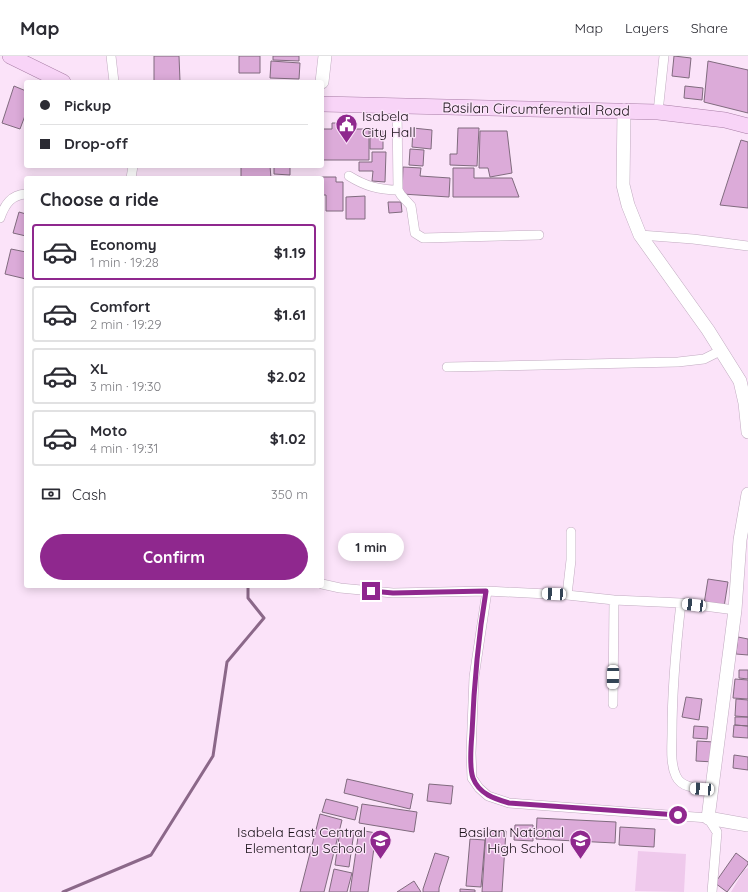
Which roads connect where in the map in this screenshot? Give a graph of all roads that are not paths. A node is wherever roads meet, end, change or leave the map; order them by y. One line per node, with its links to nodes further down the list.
1 (11, 56): 5 (main road)
2 (111, 56): 6 (street)
3 (325, 56): 7 (street)
4 (664, 56): 11 (street)
5 (59, 80)
6 (114, 80)
7 (322, 80)
8 (324, 104): 9 (main road, Basilan Circumferential Road)
9 (397, 107): 10 (main road, Basilan Circumferential Road); 14 (street)
10 (624, 110): 11 (main road, Basilan Circumferential Road); 18 (street)
11 (658, 112): 12 (main road, Basilan Circumferential Road)
12 (748, 126)
13 (349, 176): 14 (street)
14 (398, 190): 17 (street)
15 (24, 194): 16 (street)
16 (0, 218)
17 (539, 235)
18 (640, 235): 19 (street); 20 (street)
19 (748, 246)
20 (722, 350): 21 (street); 22 (street)
21 (447, 367)
22 (748, 432)
23 (748, 494): 25 (street)
24 (571, 532): 28 (street)
25 (744, 540): 31 (street)
26 (324, 584): 27 (street)
27 (486, 591): 28 (street); 34 (street)
28 (567, 595): 29 (street)
29 (614, 600): 30 (street); 32 (street)
30 (681, 603): 31 (street); 33 (street)
31 (735, 610): 33 (street)
32 (613, 704)
33 (711, 789): 34 (street)
34 (708, 818): 35 (street); 36 (street)
35 (748, 825)
36 (712, 892)

